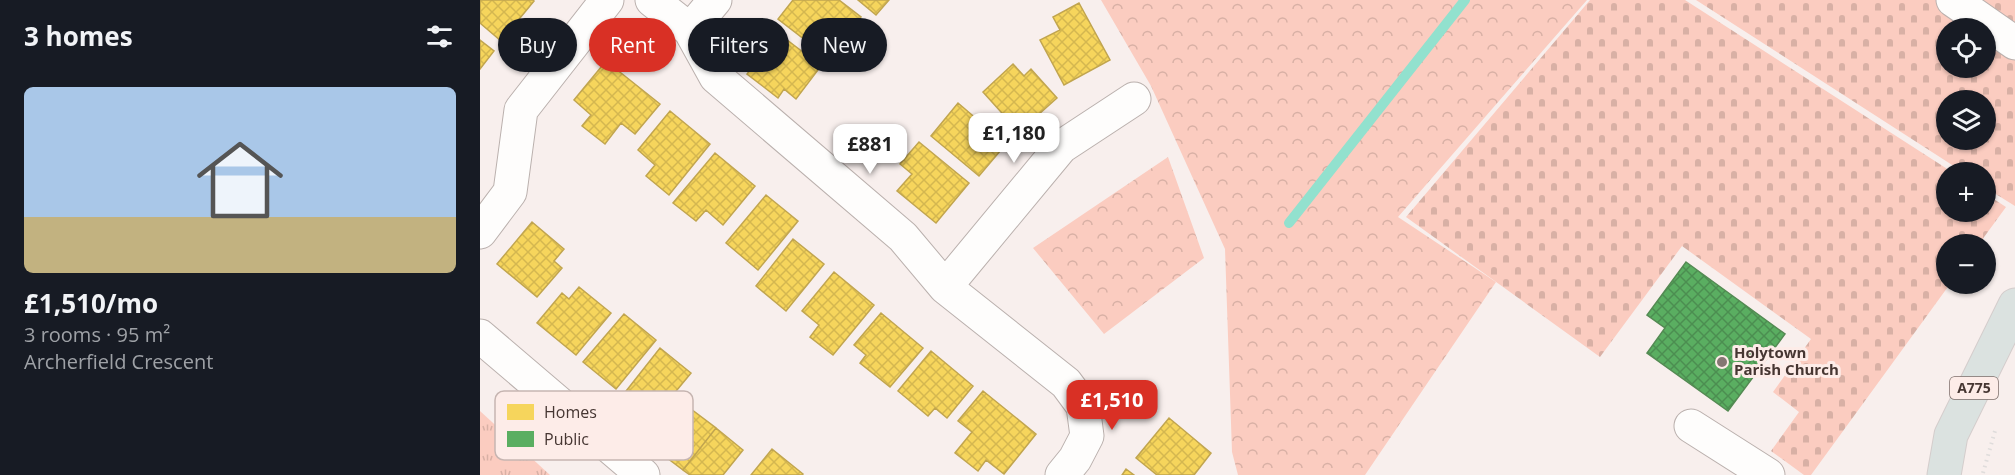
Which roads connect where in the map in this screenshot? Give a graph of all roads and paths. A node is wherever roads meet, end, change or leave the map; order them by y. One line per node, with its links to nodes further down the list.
1 (607, 0): 10 (street)
2 (652, 0): 6 (street)
3 (716, 0): 5 (street)
4 (1953, 0): 7 (street)
5 (700, 18)
6 (688, 28)
7 (2015, 43)
8 (714, 72): 11 (street)
9 (1134, 99): 11 (street)
10 (480, 232)
11 (945, 287): 18 (street)
12 (2015, 305): 20 (main road, A775)
13 (480, 336): 14 (street)
14 (544, 391)
15 (1691, 426): 19 (street)
16 (625, 460): 17 (street)
17 (643, 475)
18 (1062, 475)
19 (1768, 475)
20 (1944, 475)

